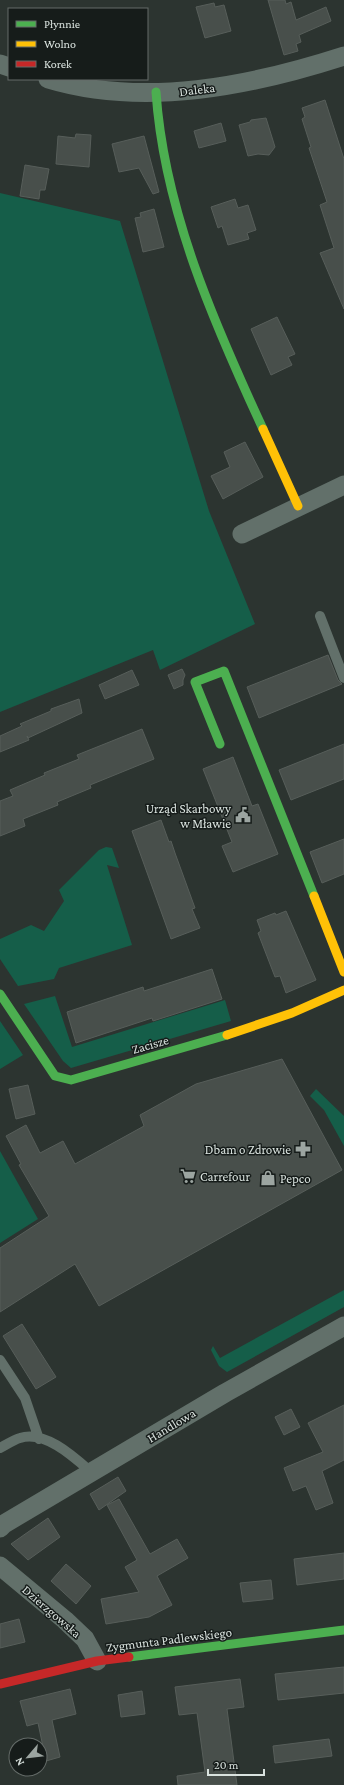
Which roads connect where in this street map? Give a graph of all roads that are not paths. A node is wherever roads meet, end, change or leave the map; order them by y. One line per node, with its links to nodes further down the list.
1 (344, 56): 3 (street, Daleka)
2 (51, 80): 3 (street, Daleka)
3 (156, 92): 5 (street)
4 (344, 485): 5 (street)
5 (298, 506): 6 (street)
6 (242, 534)
7 (320, 616): 8 (lane)
8 (344, 678)
9 (220, 744): 10 (street)
10 (344, 972)
11 (344, 990): 12 (street, Zacisze)
12 (0, 994)
13 (344, 1326): 17 (street, Handlowa)
14 (0, 1360): 15 (lane)
15 (39, 1439): 16 (lane); 17 (lane)
16 (0, 1448)
17 (91, 1472): 18 (street, Handlowa)
18 (0, 1528)
19 (0, 1566): 21 (street, Dzierzgowska)
20 (344, 1630): 21 (street, Zygmunta Padlewskiego)
21 (97, 1661): 22 (street, Zygmunta Padlewskiego)
22 (0, 1684)

